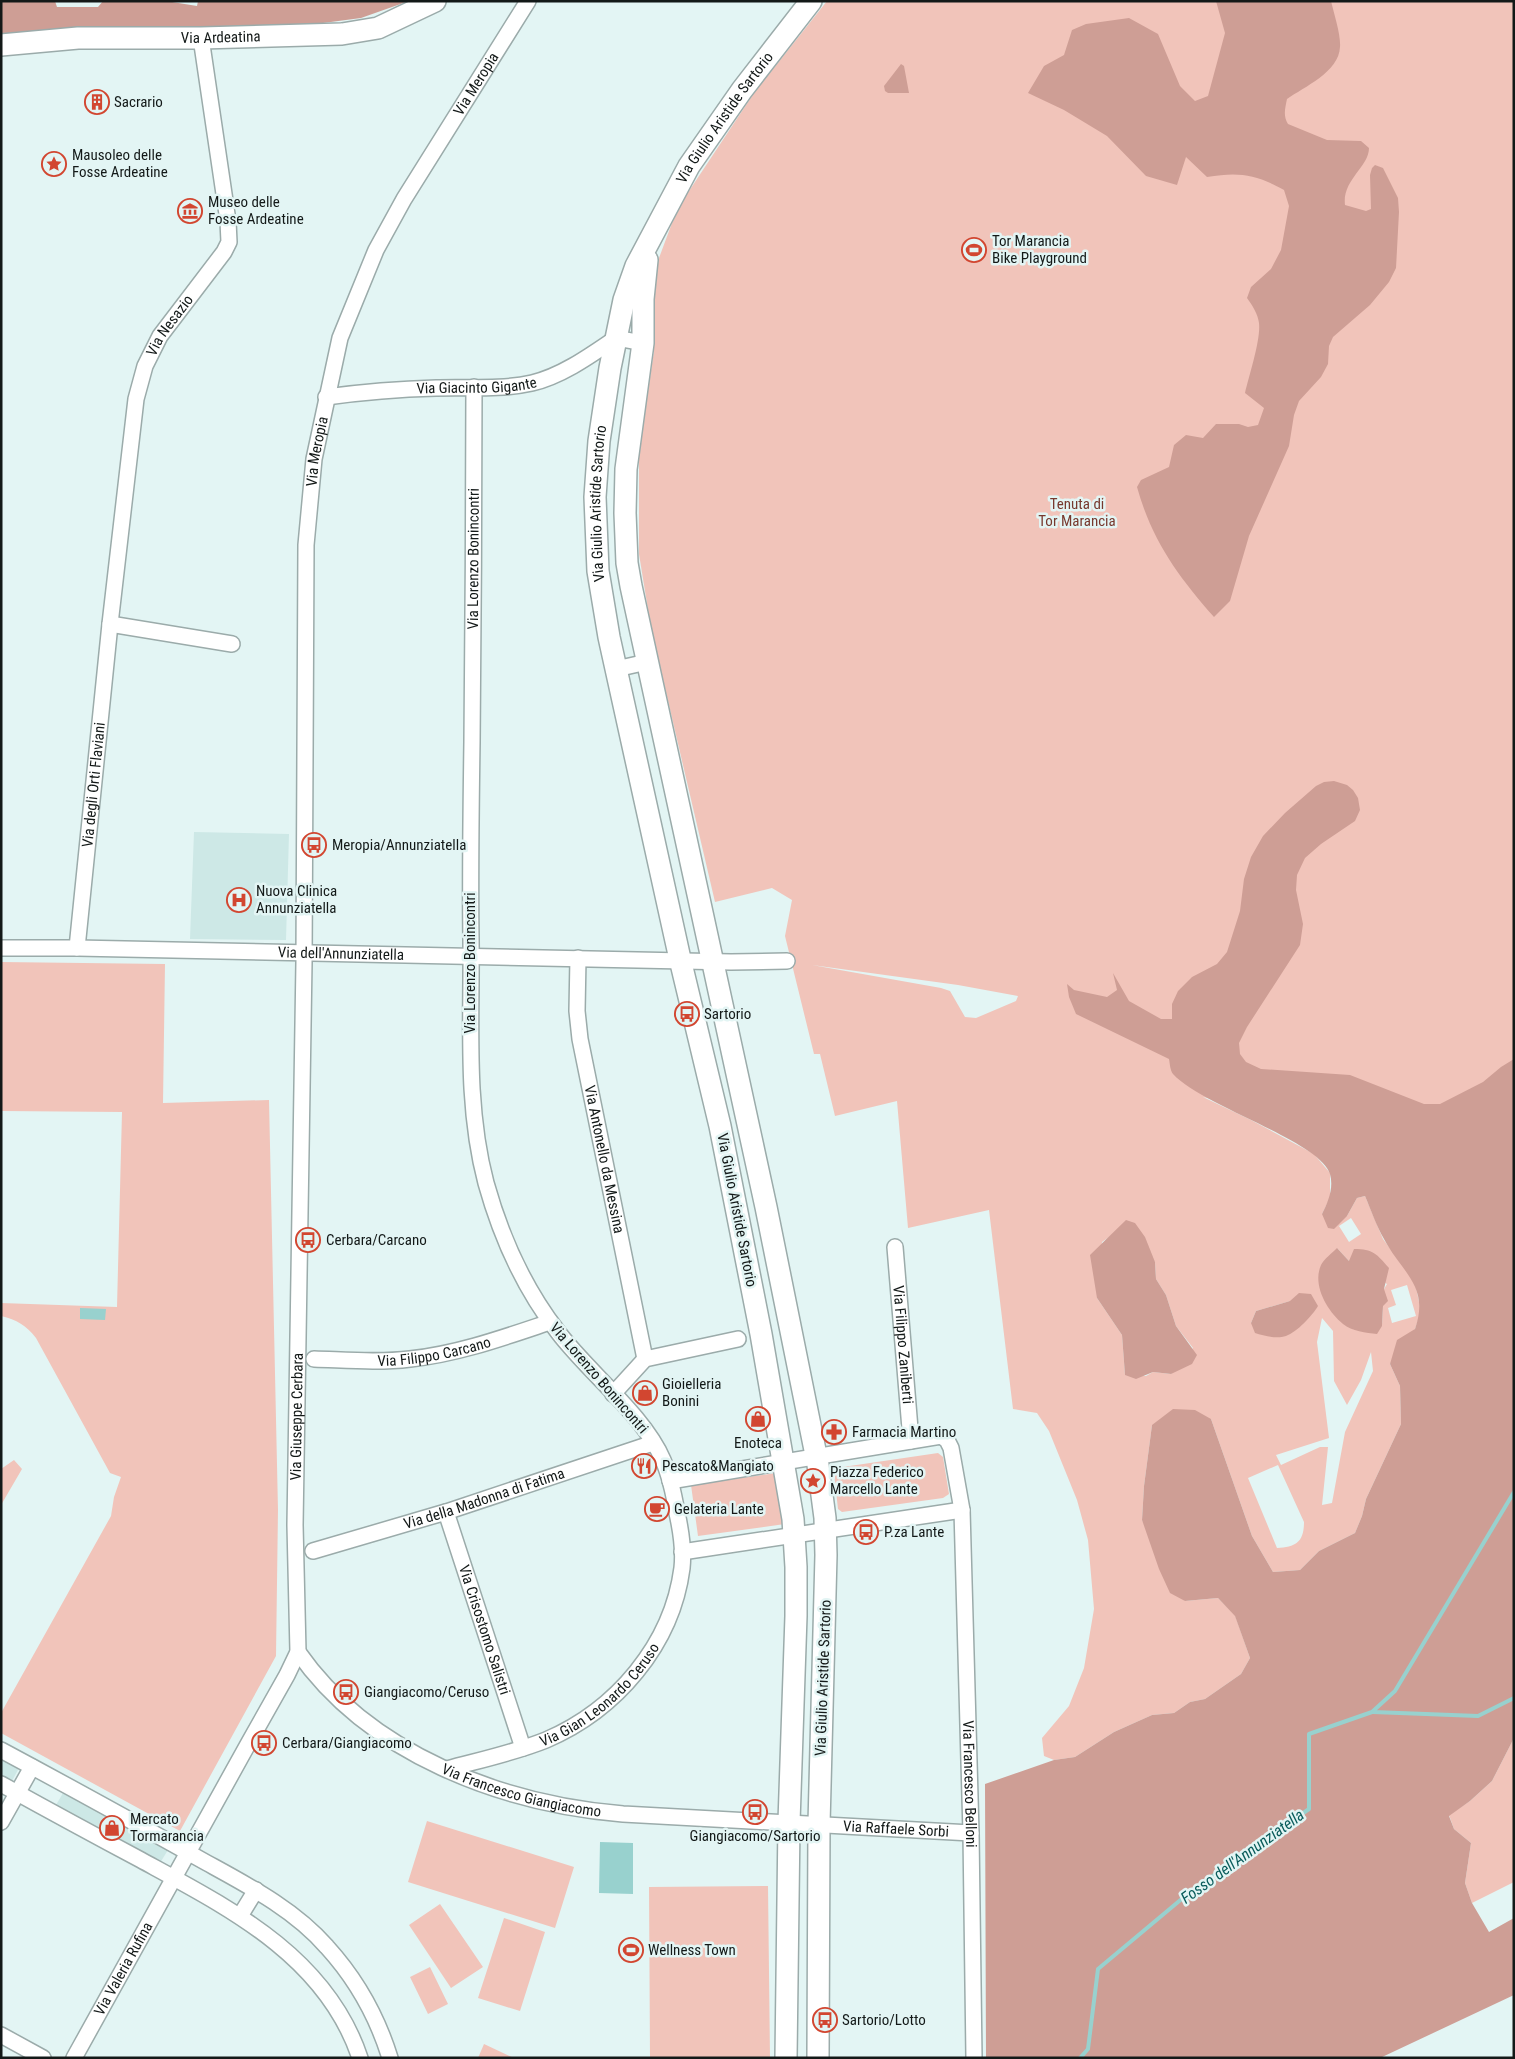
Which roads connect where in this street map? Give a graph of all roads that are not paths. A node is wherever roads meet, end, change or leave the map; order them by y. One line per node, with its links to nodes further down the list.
1 (434, 1): 4 (street, Via Ardeatina)
2 (528, 1): 10 (street, Via Meropia)
3 (811, 1): 6 (street, Via Giulio Aristide Sartorio)
4 (201, 38): 5 (street, Via Ardeatina); 11 (street, Via Nesazio)
5 (1, 46)
6 (650, 240): 7 (street, Via Giulio Aristide Sartorio); 8 (street, Via Giulio Aristide Sartorio)
7 (616, 338): 8 (street); 9 (street, Via Giacinto Gigante); 14 (street, Via Giulio Aristide Sartorio)
8 (644, 343): 13 (street, Via Giulio Aristide Sartorio)
9 (474, 387): 10 (street, Via Giacinto Gigante); 18 (street, Via Lorenzo Bonincontri)
10 (326, 396): 17 (street, Via Meropia)
11 (110, 624): 12 (street); 16 (street, Via degli Orti Flaviani)
12 (232, 644)
13 (647, 662): 14 (street); 21 (street, Via Giulio Aristide Sartorio)
14 (616, 669): 20 (street, Via Giulio Aristide Sartorio)
15 (1, 948): 16 (street, Via dell'Annunziatella)
16 (77, 948): 17 (street, Via dell'Annunziatella)
17 (304, 953): 18 (street, Via dell'Annunziatella); 40 (street, Via Giuseppe Cerbara)
18 (471, 956): 19 (street, Via dell'Annunziatella); 24 (street, Via Lorenzo Bonincontri)
19 (578, 958): 20 (street, Via dell'Annunziatella); 27 (street, Via Antonello da Messina)
20 (680, 959): 21 (street); 32 (street, Via Giulio Aristide Sartorio)
21 (713, 961): 22 (street); 31 (street, Via Giulio Aristide Sartorio)
22 (787, 961)
23 (895, 1247): 29 (street, Via Filippo Zaniberti)
24 (550, 1322): 26 (street, Via Filippo Carcano); 28 (street, Via Lorenzo Bonincontri)
25 (738, 1339): 27 (street)
26 (314, 1359)
27 (645, 1359): 28 (street)
28 (613, 1394): 30 (street, Via Lorenzo Bonincontri)
29 (911, 1441): 31 (street); 34 (street)
30 (653, 1443): 33 (street, Via Lorenzo Bonincontri); 35 (street, Via della Madonna di Fatima)
31 (816, 1458): 32 (street); 36 (street)
32 (784, 1463): 33 (street); 37 (street)
33 (670, 1481): 39 (street)
34 (962, 1510): 36 (street); 50 (street, Via Francesco Belloni)
35 (446, 1512): 38 (street, Via della Madonna di Fatima); 41 (street, Via Crisostomo Salistri)
36 (826, 1532): 37 (street); 49 (street, Via Giulio Aristide Sartorio)
37 (795, 1536): 39 (street); 48 (street, Via Giulio Aristide Sartorio)
38 (313, 1551)
39 (682, 1552): 41 (street, Via Gian Leonardo Ceruso)
40 (298, 1652): 44 (street, Via Francesco Giangiacomo); 51 (street, Via Giuseppe Cerbara)
41 (523, 1748): 44 (street, Via Gian Leonardo Ceruso)
42 (1, 1750): 43 (street)
43 (32, 1767): 46 (street); 51 (street)
44 (447, 1769): 48 (street, Via Francesco Giangiacomo)
45 (1, 1784): 46 (street)
46 (17, 1793): 47 (street); 52 (street)
47 (1, 1822)
48 (789, 1822): 49 (street); 60 (street, Via Giulio Aristide Sartorio)
49 (819, 1824): 50 (street, Via Raffaele Sorbi); 61 (street, Via Giulio Aristide Sartorio)
50 (971, 1833): 62 (street, Via Francesco Belloni)
51 (187, 1851): 52 (street, Via Valeria Rufina); 53 (street)
52 (173, 1878): 54 (street); 57 (street, Via Valeria Rufina)
53 (256, 1890): 54 (street); 59 (street)
54 (240, 1916): 58 (street)
55 (1, 2035): 56 (street)
56 (43, 2058)
57 (74, 2058)
58 (360, 2058)
59 (390, 2058)
60 (786, 2058)
61 (818, 2058)
62 (974, 2058)

